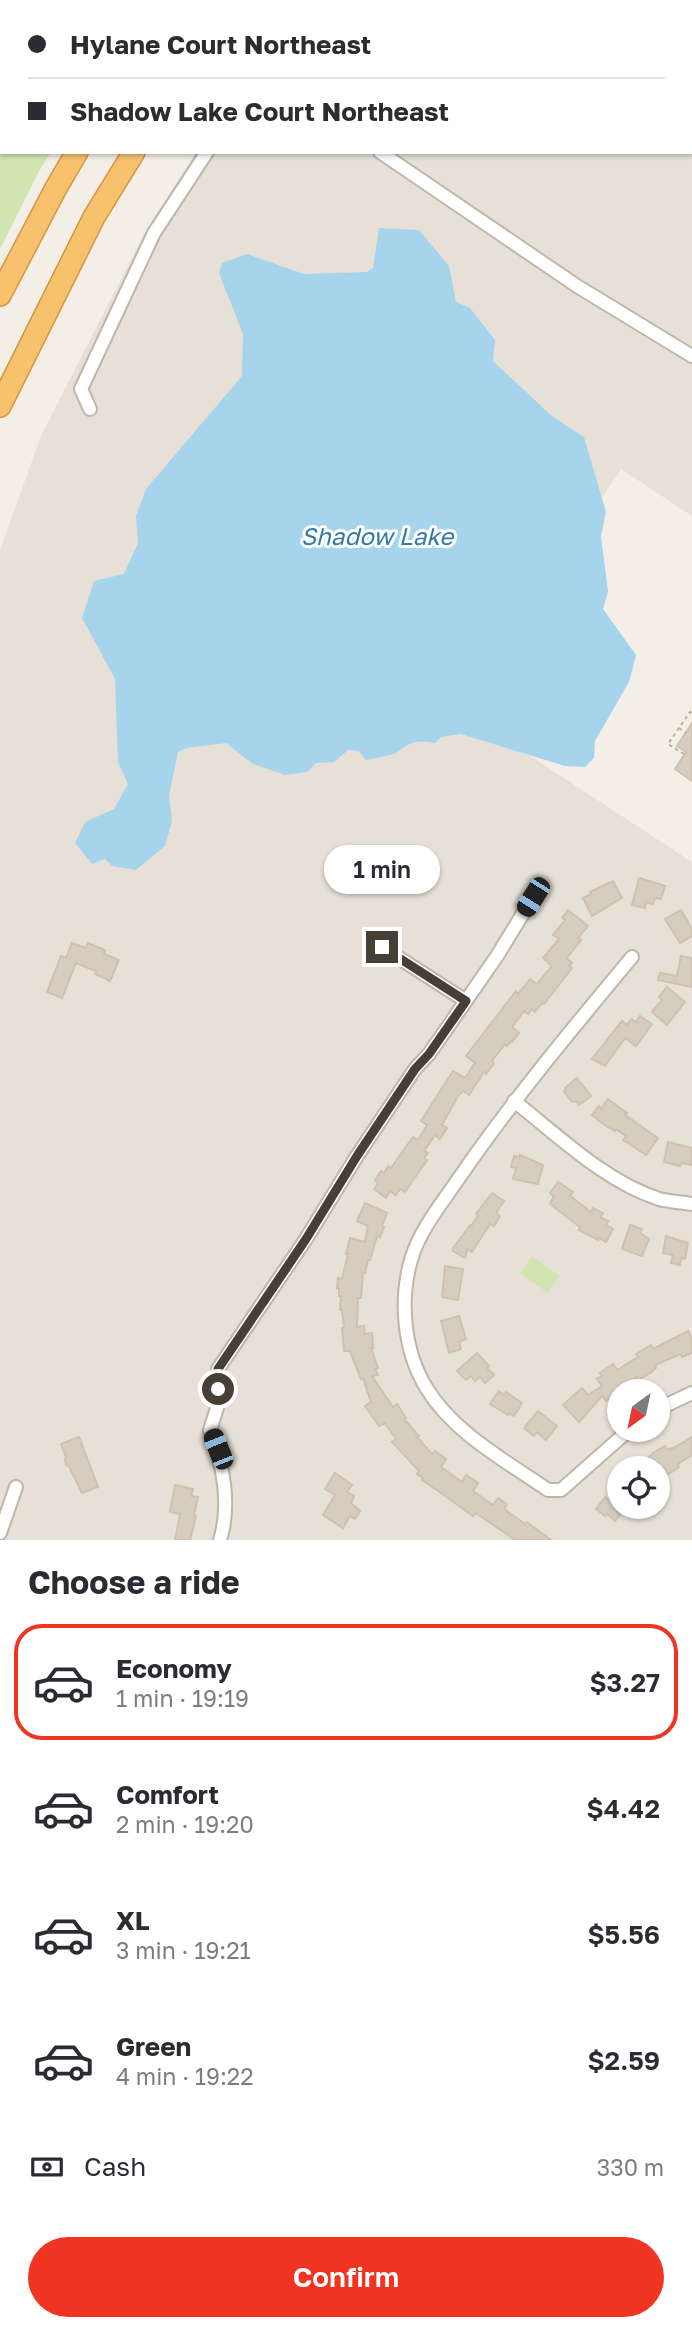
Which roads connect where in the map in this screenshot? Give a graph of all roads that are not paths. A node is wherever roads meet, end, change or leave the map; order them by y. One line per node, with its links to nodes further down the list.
1 (77, 154): 5 (highway)
2 (133, 154): 7 (highway)
3 (206, 154): 8 (street)
4 (383, 154): 6 (street)
5 (0, 295)
6 (692, 356)
7 (0, 406)
8 (90, 409)
9 (533, 897): 12 (street)
10 (382, 947): 12 (street)
11 (632, 957): 13 (street)
12 (466, 1001): 20 (street)
13 (514, 1101): 14 (street); 17 (street)
14 (692, 1204)
15 (692, 1393): 16 (street)
16 (670, 1403)
17 (615, 1442)
18 (16, 1487): 19 (street)
19 (0, 1532)
20 (220, 1540)

